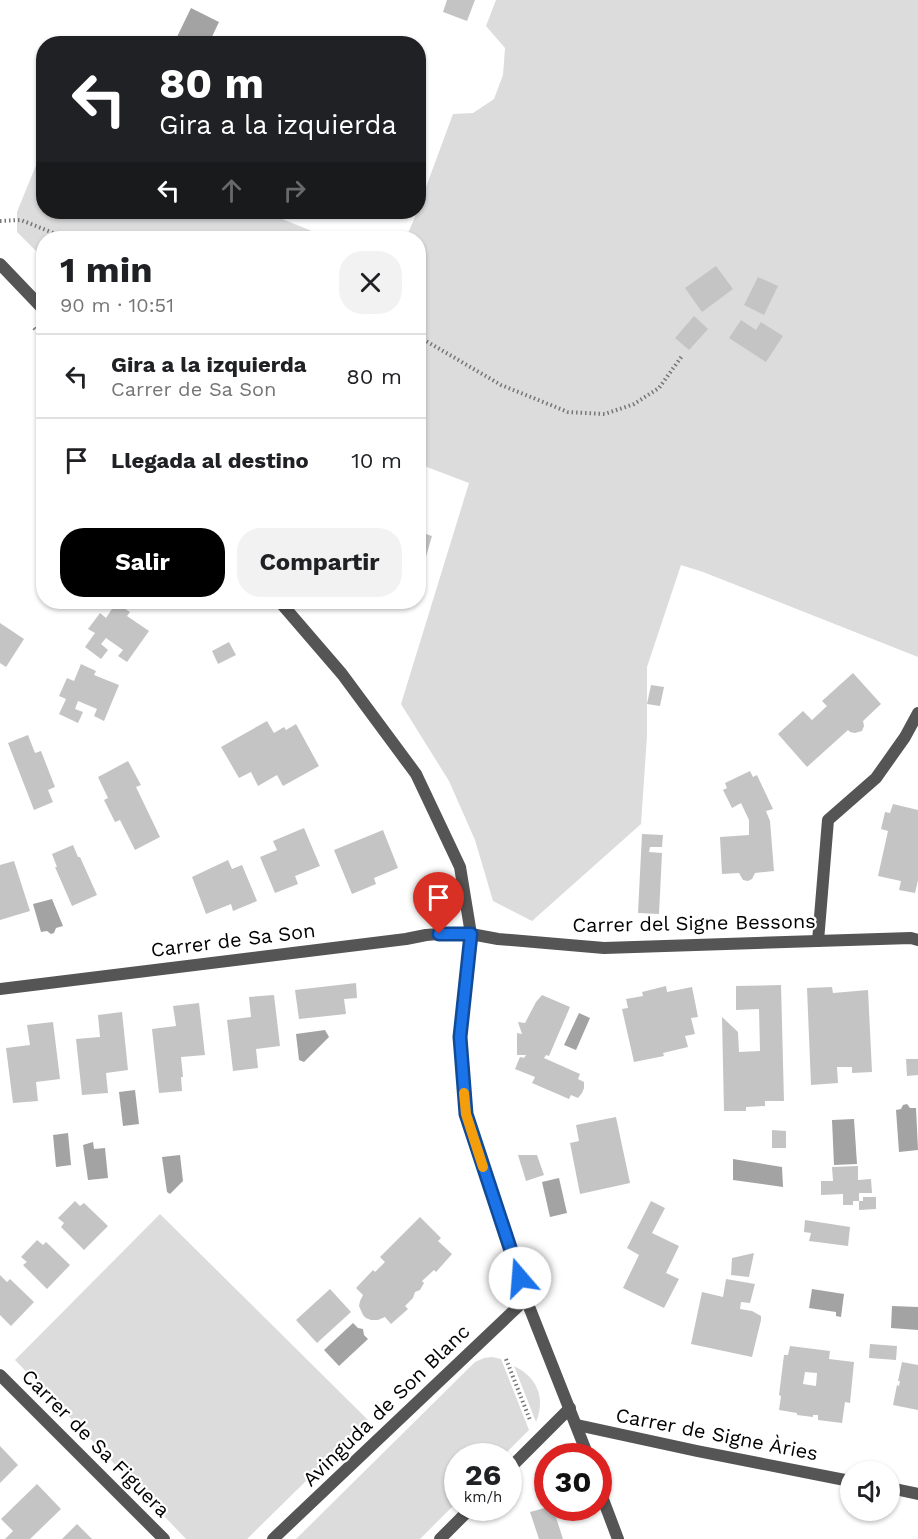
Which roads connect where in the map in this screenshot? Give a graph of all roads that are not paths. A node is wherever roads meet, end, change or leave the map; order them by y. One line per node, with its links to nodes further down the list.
1 (0, 264): 2 (street)
2 (36, 302)
3 (286, 609): 5 (street)
4 (918, 713): 7 (street)
5 (471, 934): 7 (street, Carrer del Signe Bessons); 8 (street, Carrer de Sa Son); 9 (street)
6 (918, 940): 7 (street, Carrer del Signe Bessons)
7 (818, 941)
8 (0, 989)
9 (526, 1299): 11 (street); 21 (street, Avinguda de Son Blanc)
10 (0, 1375): 20 (street, Carrer de Sa Figuera)
11 (570, 1408): 12 (street); 14 (street)
12 (577, 1425): 13 (street); 15 (street, Carrer de Signe Àries)
13 (583, 1443)
14 (522, 1456)
15 (840, 1479)
16 (900, 1490): 17 (street)
17 (918, 1494)
18 (458, 1521): 22 (street)
19 (611, 1521): 23 (street)
20 (164, 1539)
21 (273, 1539)
22 (440, 1539)
23 (618, 1539)

